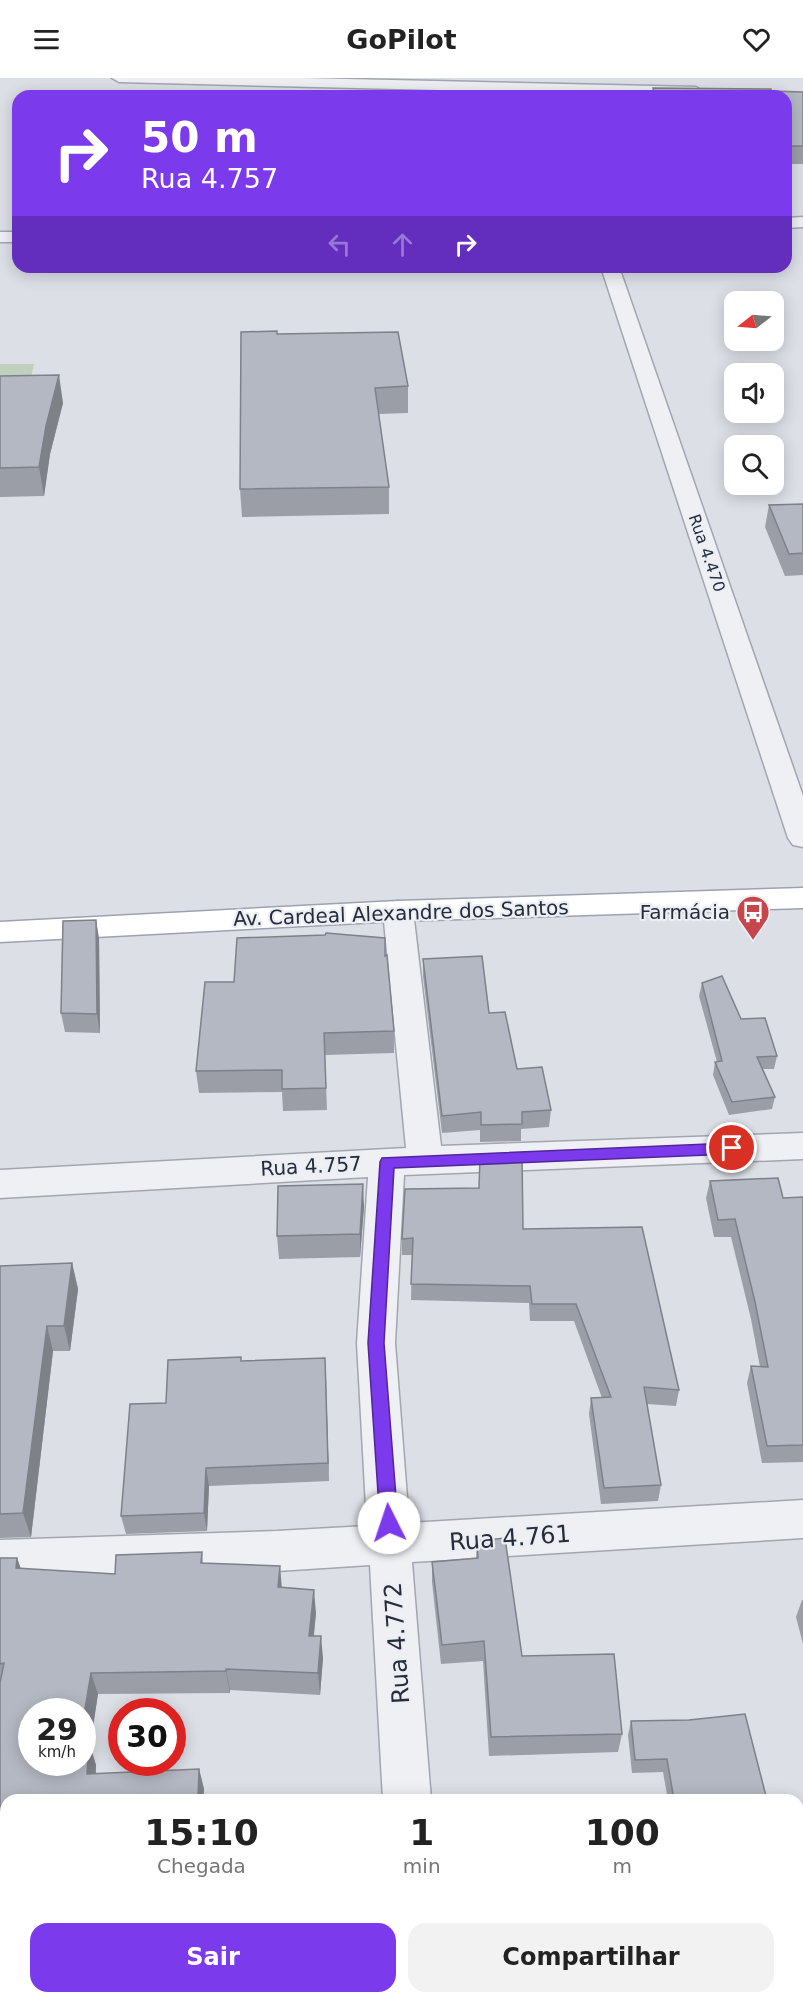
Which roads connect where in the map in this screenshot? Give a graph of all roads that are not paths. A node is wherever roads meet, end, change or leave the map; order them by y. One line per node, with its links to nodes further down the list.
1 (119, 78): 2 (street)
2 (623, 90)
3 (612, 273): 4 (street, Rua 4.470)
4 (803, 838)
5 (803, 898): 6 (main road, Av. Cardeal Alexandre dos Santos)
6 (399, 911): 7 (main road, Av. Cardeal Alexandre dos Santos); 9 (street, Rua 4.772)
7 (0, 932)
8 (803, 1146): 9 (street, Rua 4.757)
9 (406, 1161): 10 (street, Rua 4.757); 12 (street, Rua 4.772)
10 (0, 1184)
11 (803, 1519): 12 (street, Rua 4.761)
12 (391, 1545): 13 (street, Rua 4.761); 14 (street, Rua 4.772)
13 (0, 1560)
14 (407, 1794)

